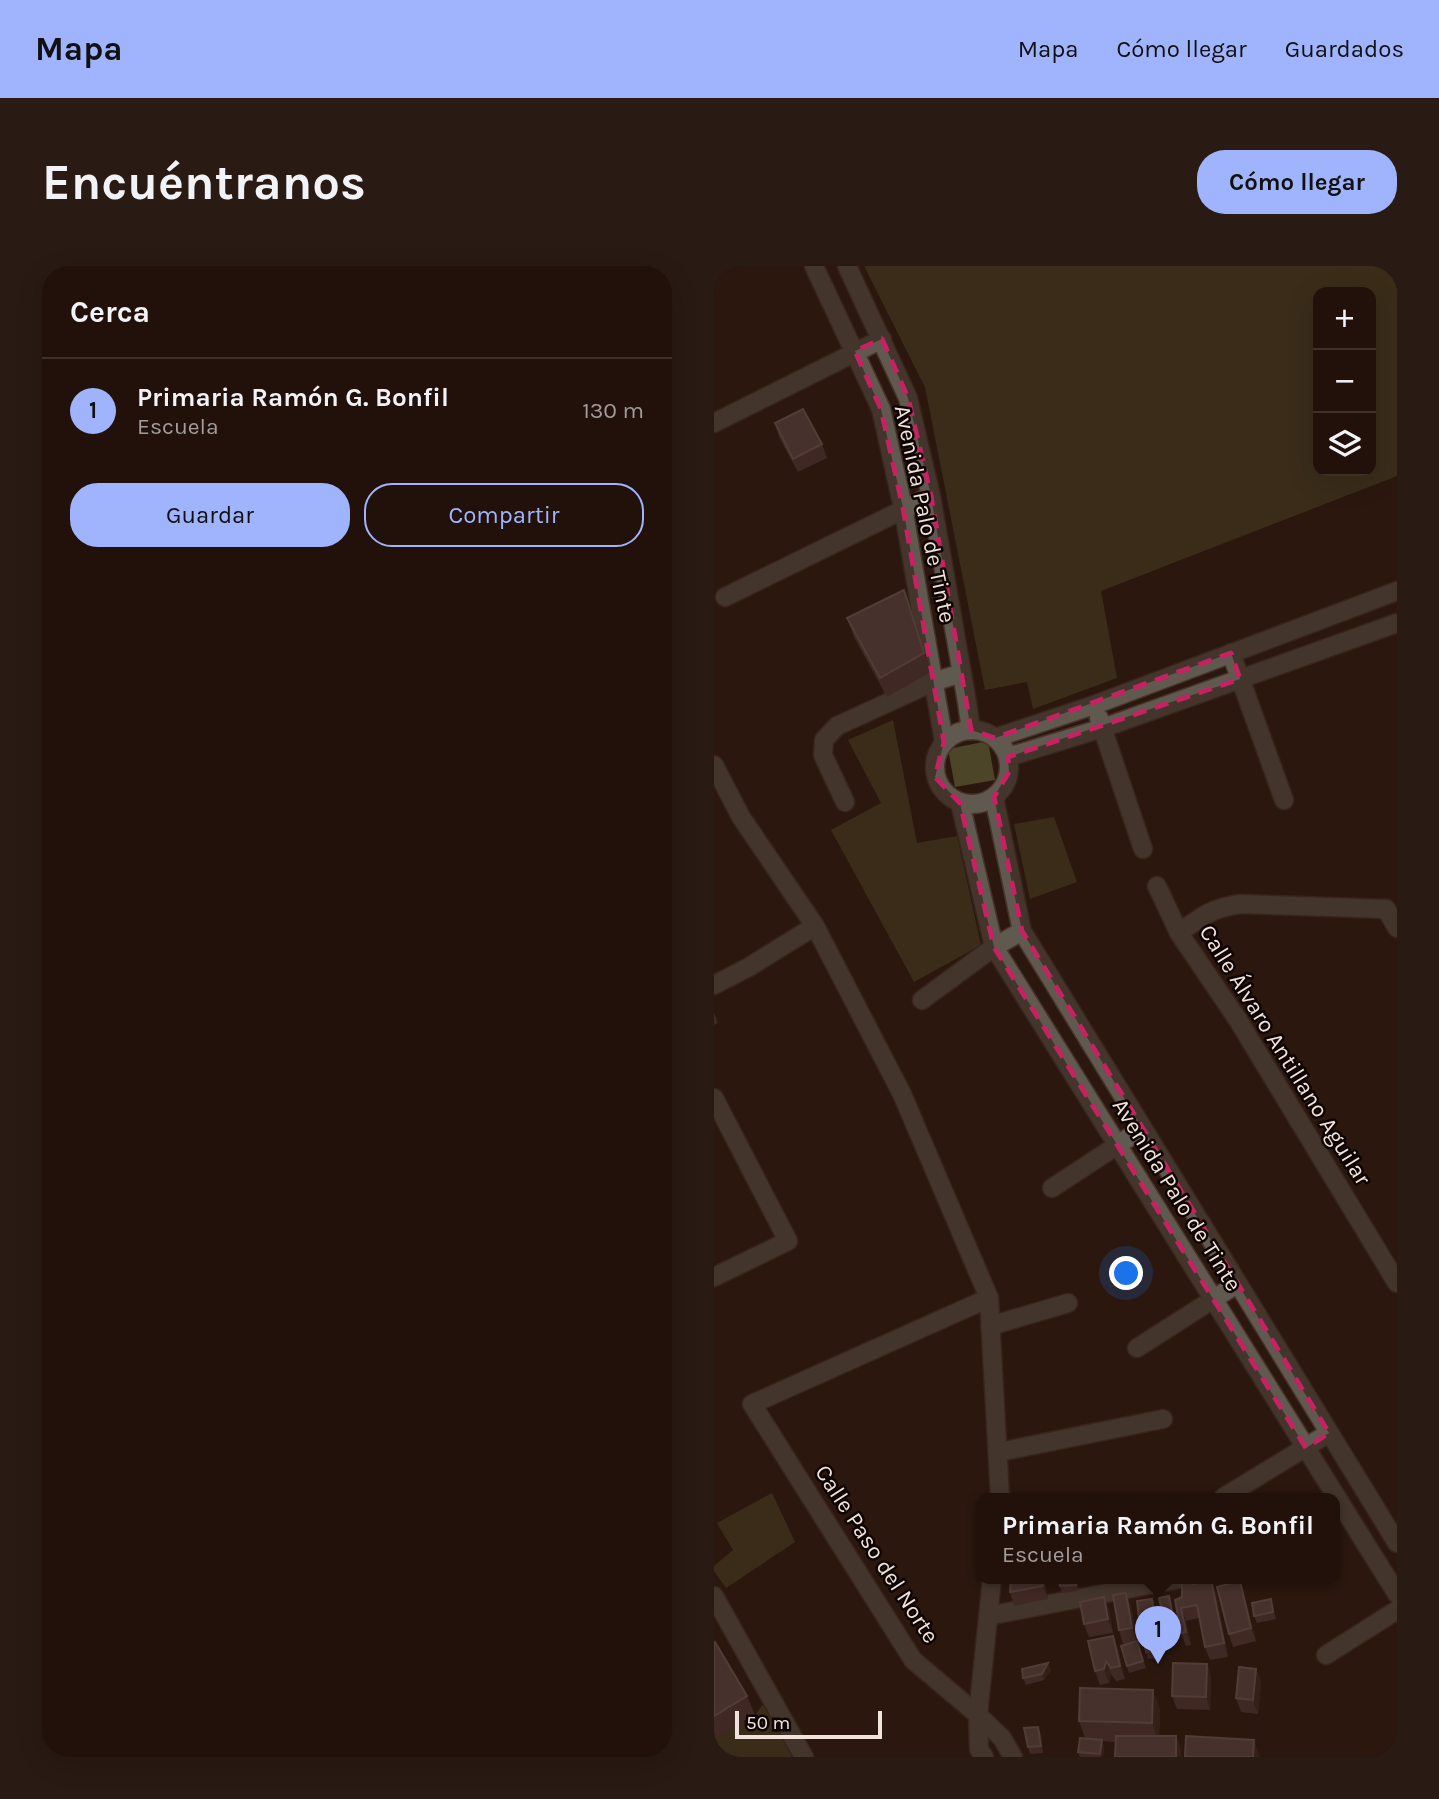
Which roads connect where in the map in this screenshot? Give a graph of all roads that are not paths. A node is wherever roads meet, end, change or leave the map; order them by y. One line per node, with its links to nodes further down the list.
1 (814, 266): 4 (street, Avenida Palo de Tinte)
2 (847, 266): 3 (street, Avenida Palo de Tinte)
3 (882, 339): 4 (street); 6 (street, Avenida Palo de Tinte)
4 (855, 351): 5 (street); 7 (street, Avenida Palo de Tinte)
5 (714, 423)
6 (931, 496): 7 (street); 12 (street, Avenida Palo de Tinte)
7 (903, 508): 9 (street); 14 (street, Avenida Palo de Tinte)
8 (1397, 592): 11 (street)
9 (725, 597)
10 (1397, 623): 13 (street)
11 (1231, 653): 13 (street); 15 (street)
12 (962, 673): 14 (street); 17 (street, Avenida Palo de Tinte)
13 (1240, 679): 16 (street); 23 (street)
14 (933, 682): 19 (street, Avenida Palo de Tinte); 24 (street)
15 (1094, 705): 16 (street); 18 (street)
16 (1103, 728): 20 (street); 26 (street)
17 (971, 730): 18 (street); 19 (street)
18 (995, 737): 20 (street)
19 (944, 742): 25 (street)
20 (1008, 757): 22 (street)
21 (714, 765): 29 (street)
22 (995, 797): 25 (street); 31 (street, Avenida Palo de Tinte)
23 (1284, 800)
24 (845, 802)
25 (960, 803): 33 (street, Avenida Palo de Tinte)
26 (1143, 849)
27 (1157, 886): 32 (street, Calle Álvaro Antillano Aguilar)
28 (1391, 903): 30 (street); 32 (street)
29 (815, 926): 34 (street); 43 (street)
30 (1397, 928)
31 (1022, 931): 33 (street); 37 (street, Avenida Palo de Tinte)
32 (1179, 933): 41 (street, Calle Álvaro Antillano Aguilar)
33 (995, 947): 35 (street); 38 (street, Avenida Palo de Tinte)
34 (714, 985)
35 (922, 1000)
36 (714, 1098): 40 (street)
37 (1142, 1129): 38 (street); 42 (street, Avenida Palo de Tinte)
38 (1118, 1145): 39 (street); 44 (street, Avenida Palo de Tinte)
39 (1052, 1188)
40 (714, 1277)
41 (1397, 1283)
42 (1237, 1284): 44 (street); 49 (street, Avenida Palo de Tinte)
43 (989, 1298): 46 (street); 64 (street, Calle Paso del Norte)
44 (1213, 1299): 47 (street); 50 (street, Avenida Palo de Tinte)
45 (1068, 1303): 46 (street)
46 (990, 1326): 51 (street)
47 (1137, 1348)
48 (1163, 1419): 51 (street)
49 (1329, 1433): 50 (street); 56 (street, Avenida Palo de Tinte)
50 (1306, 1448): 53 (street); 54 (street, Avenida Palo de Tinte)
51 (999, 1452): 52 (street)
52 (1000, 1493)
53 (1230, 1493)
54 (1334, 1493)
55 (1340, 1503): 59 (street, Avenida Palo de Tinte)
56 (1397, 1543)
57 (991, 1584): 62 (street)
58 (1153, 1584): 62 (street)
59 (1397, 1594)
60 (714, 1596): 65 (street)
61 (1397, 1610): 63 (street)
62 (988, 1616): 64 (street)
63 (1326, 1655)
64 (978, 1715): 66 (street); 67 (street, Calle Paso del Norte)
65 (804, 1757)
66 (984, 1757)
67 (1013, 1757)

